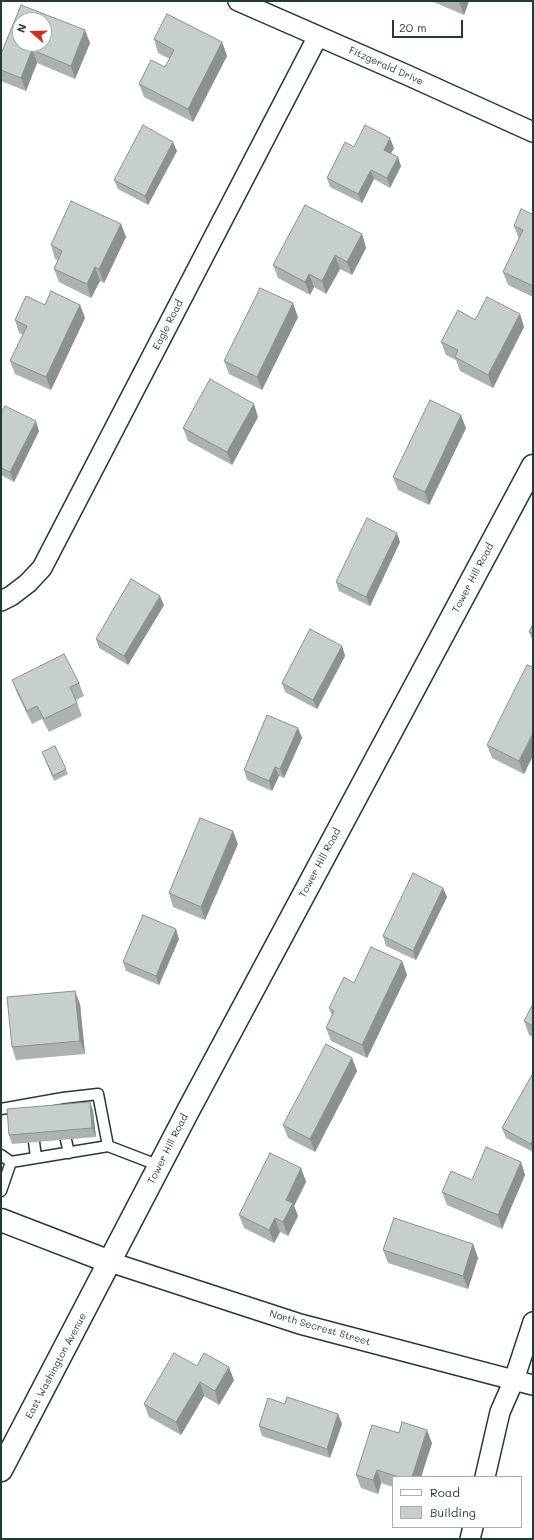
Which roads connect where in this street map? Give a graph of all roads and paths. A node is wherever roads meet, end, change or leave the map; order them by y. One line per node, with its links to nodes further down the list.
1 (238, 1): 2 (street, Fitzgerald Drive)
2 (318, 36): 3 (street, Fitzgerald Drive); 5 (street, Eagle Road)
3 (533, 132)
4 (533, 466): 16 (street, Tower Hill Road)
5 (1, 601)
6 (30, 1103): 7 (lane); 8 (lane); 11 (lane)
7 (1, 1109)
8 (32, 1116)
9 (66, 1140): 12 (lane)
10 (34, 1142): 14 (lane)
11 (108, 1146): 12 (lane); 16 (lane)
12 (69, 1153): 14 (lane)
13 (1, 1155): 15 (lane)
14 (36, 1157): 15 (lane)
15 (11, 1162): 17 (lane)
16 (160, 1166): 19 (street, Tower Hill Road)
17 (1, 1191)
18 (1, 1220): 19 (street)
19 (110, 1262): 21 (street, North Secrest Street); 23 (street, East Washington Avenue)
20 (533, 1322): 21 (street)
21 (514, 1380): 22 (street, North Secrest Street); 24 (street)
22 (533, 1386)
23 (1, 1470)
24 (485, 1476)
25 (472, 1528): 26 (street)
26 (470, 1539)

